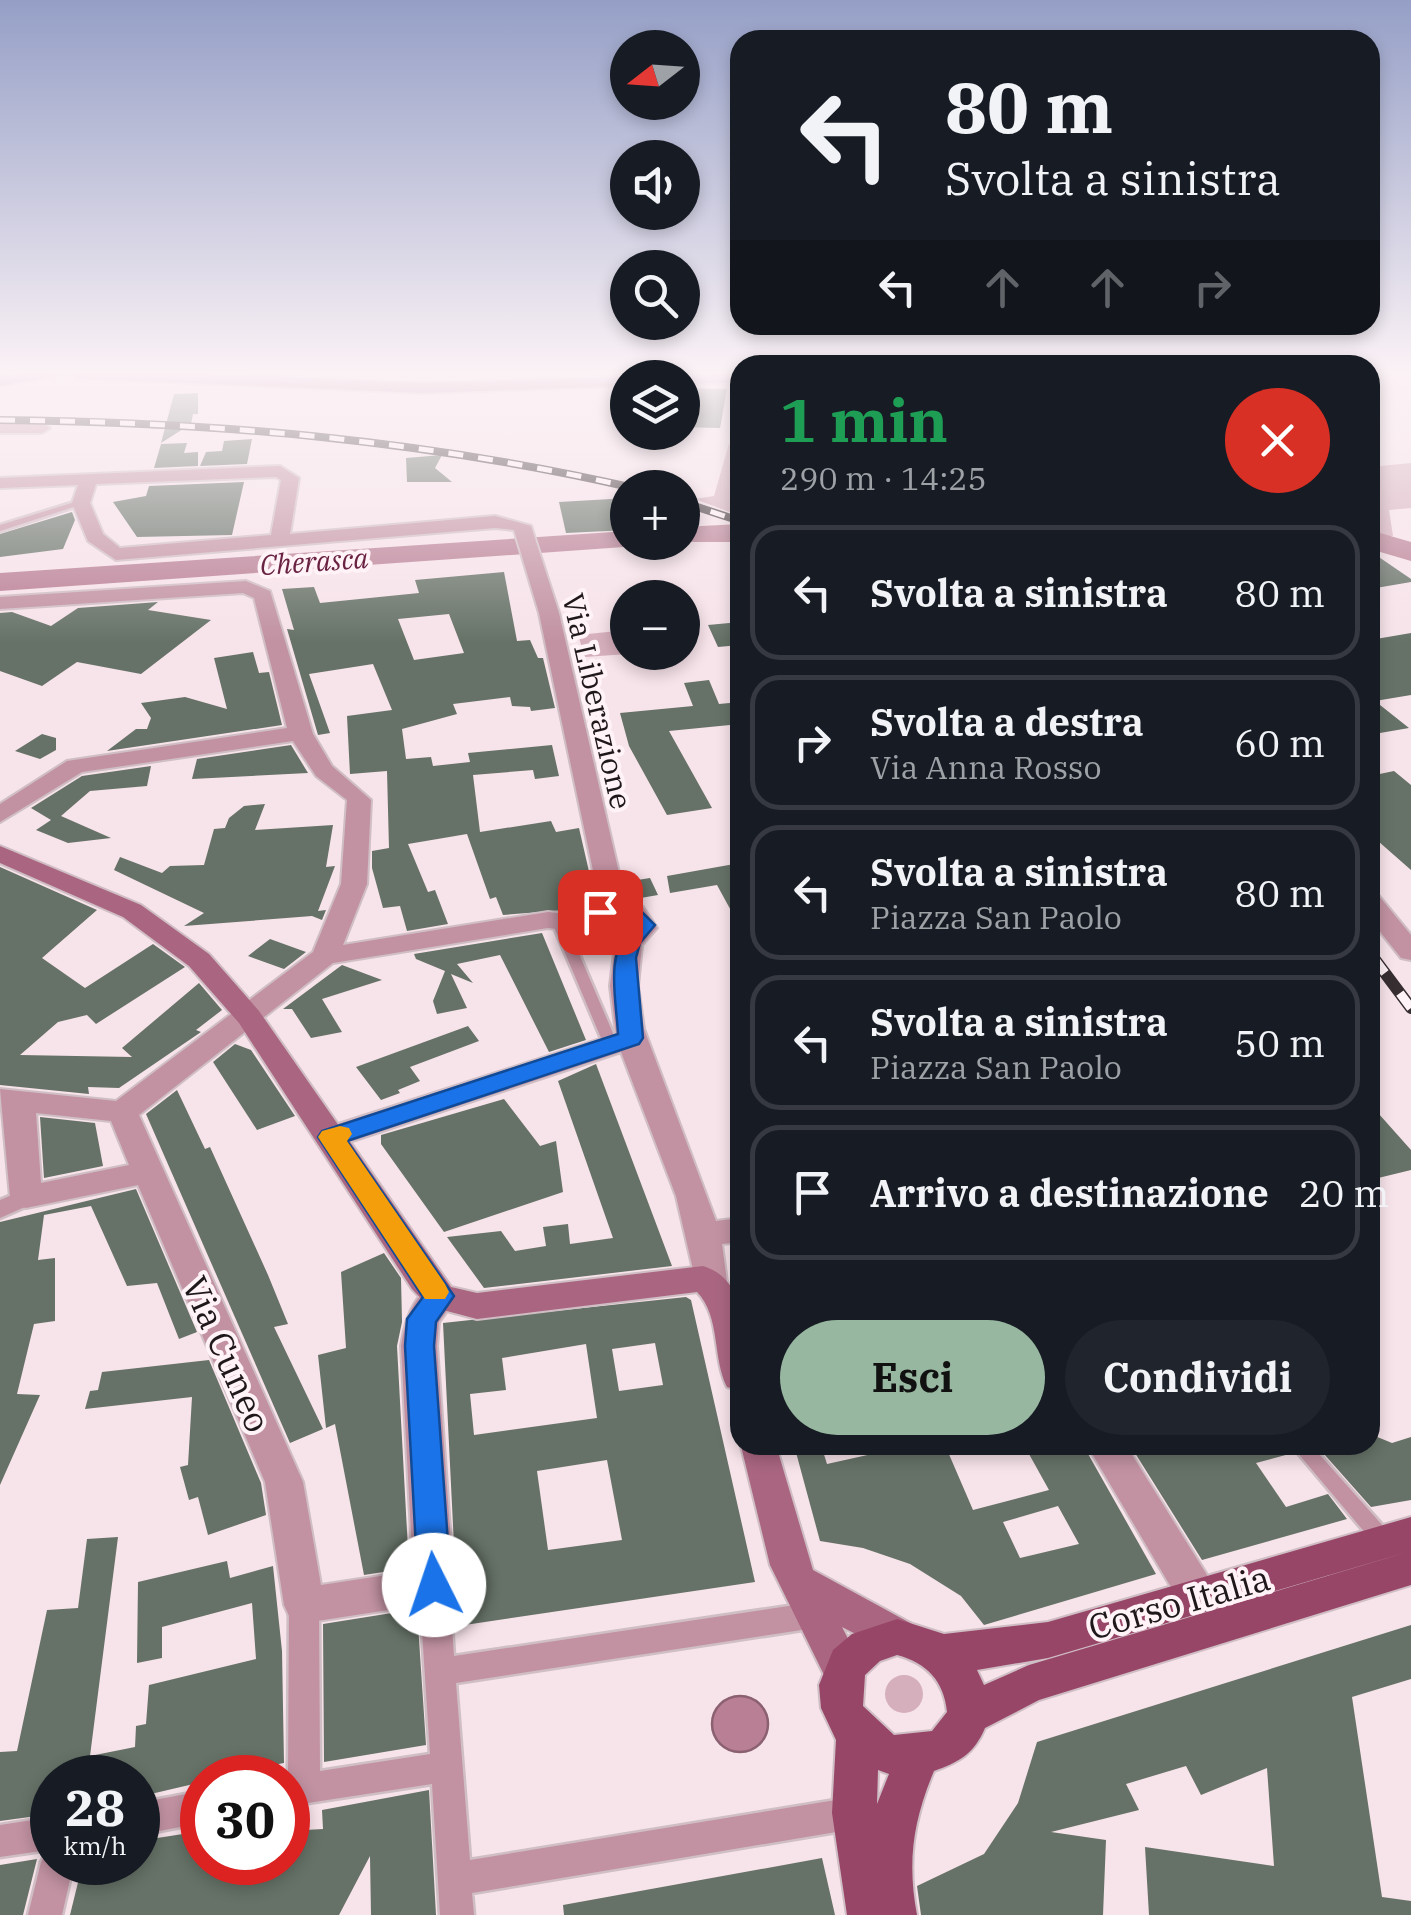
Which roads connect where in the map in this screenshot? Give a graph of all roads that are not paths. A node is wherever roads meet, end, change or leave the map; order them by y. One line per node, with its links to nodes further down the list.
1 (89, 479): 2 (street); 3 (street); 5 (street)
2 (0, 483)
3 (81, 503): 4 (lane); 5 (street)
4 (0, 528)
5 (287, 542): 12 (street, Via Liberazione)
6 (0, 602): 7 (street)
7 (302, 733): 8 (street); 13 (street)
8 (0, 816)
9 (0, 854): 14 (main road)
10 (1411, 908): 11 (street)
11 (1394, 928)
12 (596, 933): 13 (street); 15 (street); 15 (lane)
13 (326, 956): 14 (street)
14 (248, 1017): 17 (street); 18 (main road)
15 (621, 1042): 18 (street); 22 (street)
16 (10, 1101): 17 (street); 20 (street)
17 (122, 1112): 19 (street, Via Cuneo)
18 (331, 1137): 24 (main road)
19 (147, 1172): 20 (street); 33 (street, Via Cuneo)
20 (13, 1204)
21 (730, 1231): 22 (street)
22 (704, 1234): 23 (street)
23 (710, 1282): 24 (main road); 25 (main road)
24 (440, 1296): 30 (street)
25 (730, 1337)
26 (759, 1455): 32 (main road)
27 (1112, 1455): 31 (street)
28 (1310, 1455): 29 (lane)
29 (1402, 1548): 31 (main road, Corso Italia); 38 (main road, Corso Italia)
30 (434, 1585): 33 (street); 37 (street)
31 (1198, 1596): 35 (main road, Corso Italia)
32 (809, 1600): 34 (main road); 36 (main road); 37 (street)
33 (304, 1605): 40 (street, Via Cuneo)
34 (897, 1637): 35 (main road); 36 (main road)
35 (944, 1652): 38 (main road)
36 (843, 1670): 39 (main road)
37 (440, 1672): 42 (street)
38 (968, 1715): 41 (main road)
39 (858, 1736): 41 (main road); 44 (main road)
40 (298, 1755)
41 (918, 1756): 52 (main road)
42 (447, 1766): 43 (street); 47 (street)
43 (310, 1788)
44 (854, 1812): 47 (street); 51 (main road)
45 (30, 1836): 46 (street)
46 (0, 1841)
47 (454, 1879): 50 (street)
48 (52, 1885): 49 (street)
49 (45, 1915)
50 (457, 1915)
51 (870, 1915)
52 (894, 1915)

